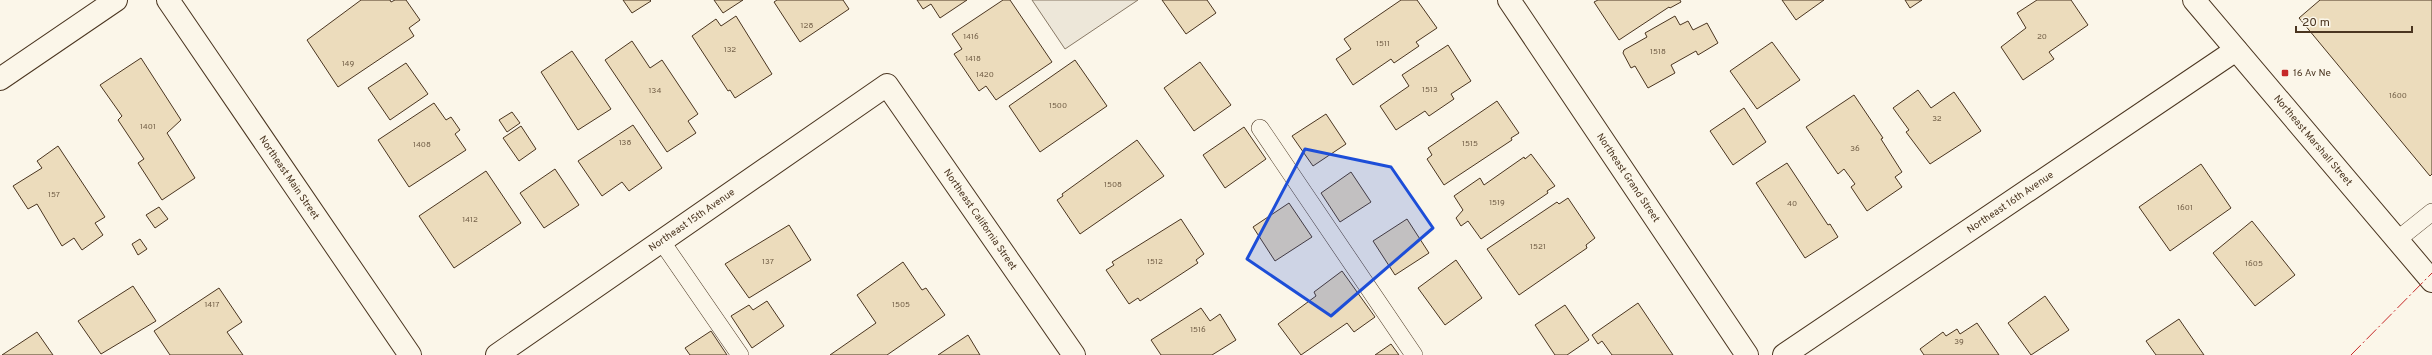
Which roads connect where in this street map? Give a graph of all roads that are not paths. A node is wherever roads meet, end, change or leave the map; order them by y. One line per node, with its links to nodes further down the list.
1 (116, 0): 6 (street)
2 (1509, 0): 18 (street, Northeast Grand Street)
3 (2194, 0): 5 (street, Northeast Marshall Street)
4 (172, 1): 13 (street, Northeast Main Street)
5 (2236, 50): 10 (street, Northeast Marshall Street); 19 (street, Northeast 16th Avenue)
6 (0, 78)
7 (887, 85): 11 (street, Northeast 15th Avenue); 16 (street, Northeast California Street)
8 (1260, 128): 17 (lane)
9 (2432, 212): 10 (lane)
10 (2397, 240): 12 (street, Northeast Marshall Street)
11 (662, 242): 14 (street, Northeast 15th Avenue); 15 (lane)
12 (2432, 282)
13 (410, 355)
14 (497, 355)
15 (740, 355)
16 (1074, 355)
17 (1414, 355)
18 (1747, 355)
19 (1784, 355)

